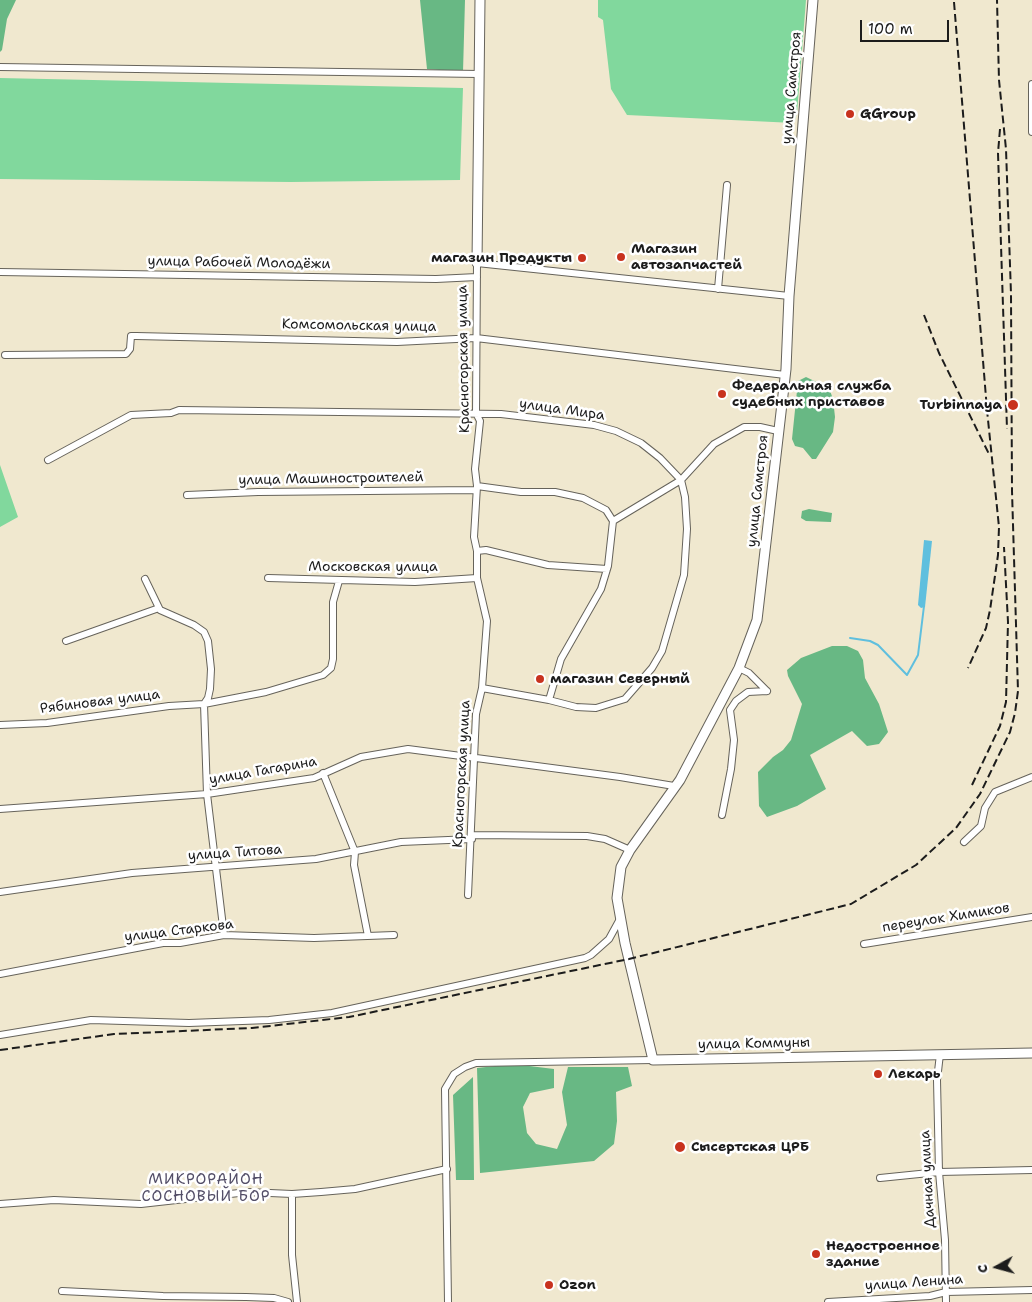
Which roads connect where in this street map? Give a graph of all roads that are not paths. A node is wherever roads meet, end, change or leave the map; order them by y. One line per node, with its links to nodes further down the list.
1 (480, 0): 4 (street, Красногорская улица)
2 (812, 0): 12 (street, улица Самстроя)
3 (0, 67): 4 (street)
4 (480, 74): 8 (street, Красногорская улица)
5 (1032, 84): 6 (street)
6 (1032, 132)
7 (727, 185): 11 (street)
8 (477, 263): 10 (street, Красногорская улица); 11 (street)
9 (0, 272): 10 (street, улица Рабочей Молодёжи)
10 (477, 277): 13 (street, Красногорская улица)
11 (718, 289): 12 (street)
12 (789, 296): 15 (street, улица Самстроя)
13 (476, 338): 14 (street, Комсомольская улица); 15 (street, Комсомольская улица); 16 (street, Красногорская улица)
14 (5, 355)
15 (785, 374): 17 (street, улица Самстроя)
16 (476, 413): 18 (street, улица Мира); 19 (street, улица Мира); 20 (street, Красногорская улица)
17 (778, 431): 19 (street); 31 (street, улица Самстроя)
18 (48, 460)
19 (681, 480): 22 (street); 33 (street)
20 (476, 488): 21 (street, улица Машиностроителей); 22 (street, улица Машиностроителей); 23 (street, Красногорская улица)
21 (187, 495)
22 (612, 521): 24 (street)
23 (477, 551): 24 (street); 26 (street, Красногорская улица)
24 (607, 569): 33 (street)
25 (268, 578): 28 (street, Московская улица)
26 (477, 578): 28 (street, Московская улица); 32 (street, Красногорская улица)
27 (145, 579): 29 (street)
28 (338, 581): 34 (street, Рябиновая улица)
29 (159, 608): 30 (street); 34 (street)
30 (66, 640)
31 (739, 668): 39 (street, улица Самстроя); 42 (street)
32 (482, 688): 33 (street); 36 (street, Красногорская улица)
33 (549, 700)
34 (204, 704): 35 (street, Рябиновая улица); 40 (street)
35 (0, 725)
36 (474, 757): 37 (street, улица Гагарина); 39 (street, улица Гагарина); 43 (street, Красногорская улица)
37 (323, 774): 40 (street, улица Гагарина); 46 (street)
38 (1032, 777): 44 (street)
39 (674, 786): 45 (street, улица Самстроя)
40 (207, 794): 41 (street, улица Гагарина); 47 (street)
41 (0, 809)
42 (722, 815)
43 (472, 837): 45 (street, улица Титова); 46 (street, улица Титова); 49 (street, Красногорская улица)
44 (964, 842)
45 (630, 850): 51 (street, улица Самстроя)
46 (355, 852): 47 (street, улица Титова); 54 (street)
47 (217, 868): 48 (street, улица Титова); 52 (street)
48 (0, 892)
49 (468, 895)
50 (1032, 917): 55 (street, переулок Химиков)
51 (620, 919): 57 (street); 60 (street, улица Самстроя)
52 (224, 935): 54 (street, улица Старкова); 56 (street, улица Старкова)
53 (394, 935): 54 (street, улица Старкова)
54 (368, 936)
55 (864, 944)
56 (0, 974)
57 (0, 1035)
58 (1032, 1053): 59 (street, улица Коммуны)
59 (940, 1054): 60 (street, улица Коммуны); 63 (street, Дачная улица)
60 (653, 1060): 61 (street, улица Коммуны)
61 (447, 1170): 65 (street); 73 (street)
62 (1032, 1170): 63 (street)
63 (939, 1172): 64 (street); 69 (street, Дачная улица)
64 (880, 1178)
65 (292, 1194): 66 (street); 72 (street)
66 (0, 1204)
67 (1032, 1290): 69 (street, улица Ленина)
68 (62, 1291): 70 (street)
69 (946, 1292): 74 (street, улица Ленина); 75 (street, Дачная улица)
70 (169, 1299): 71 (street)
71 (288, 1302)
72 (297, 1302)
73 (448, 1302)
74 (828, 1302)
75 (946, 1302)

